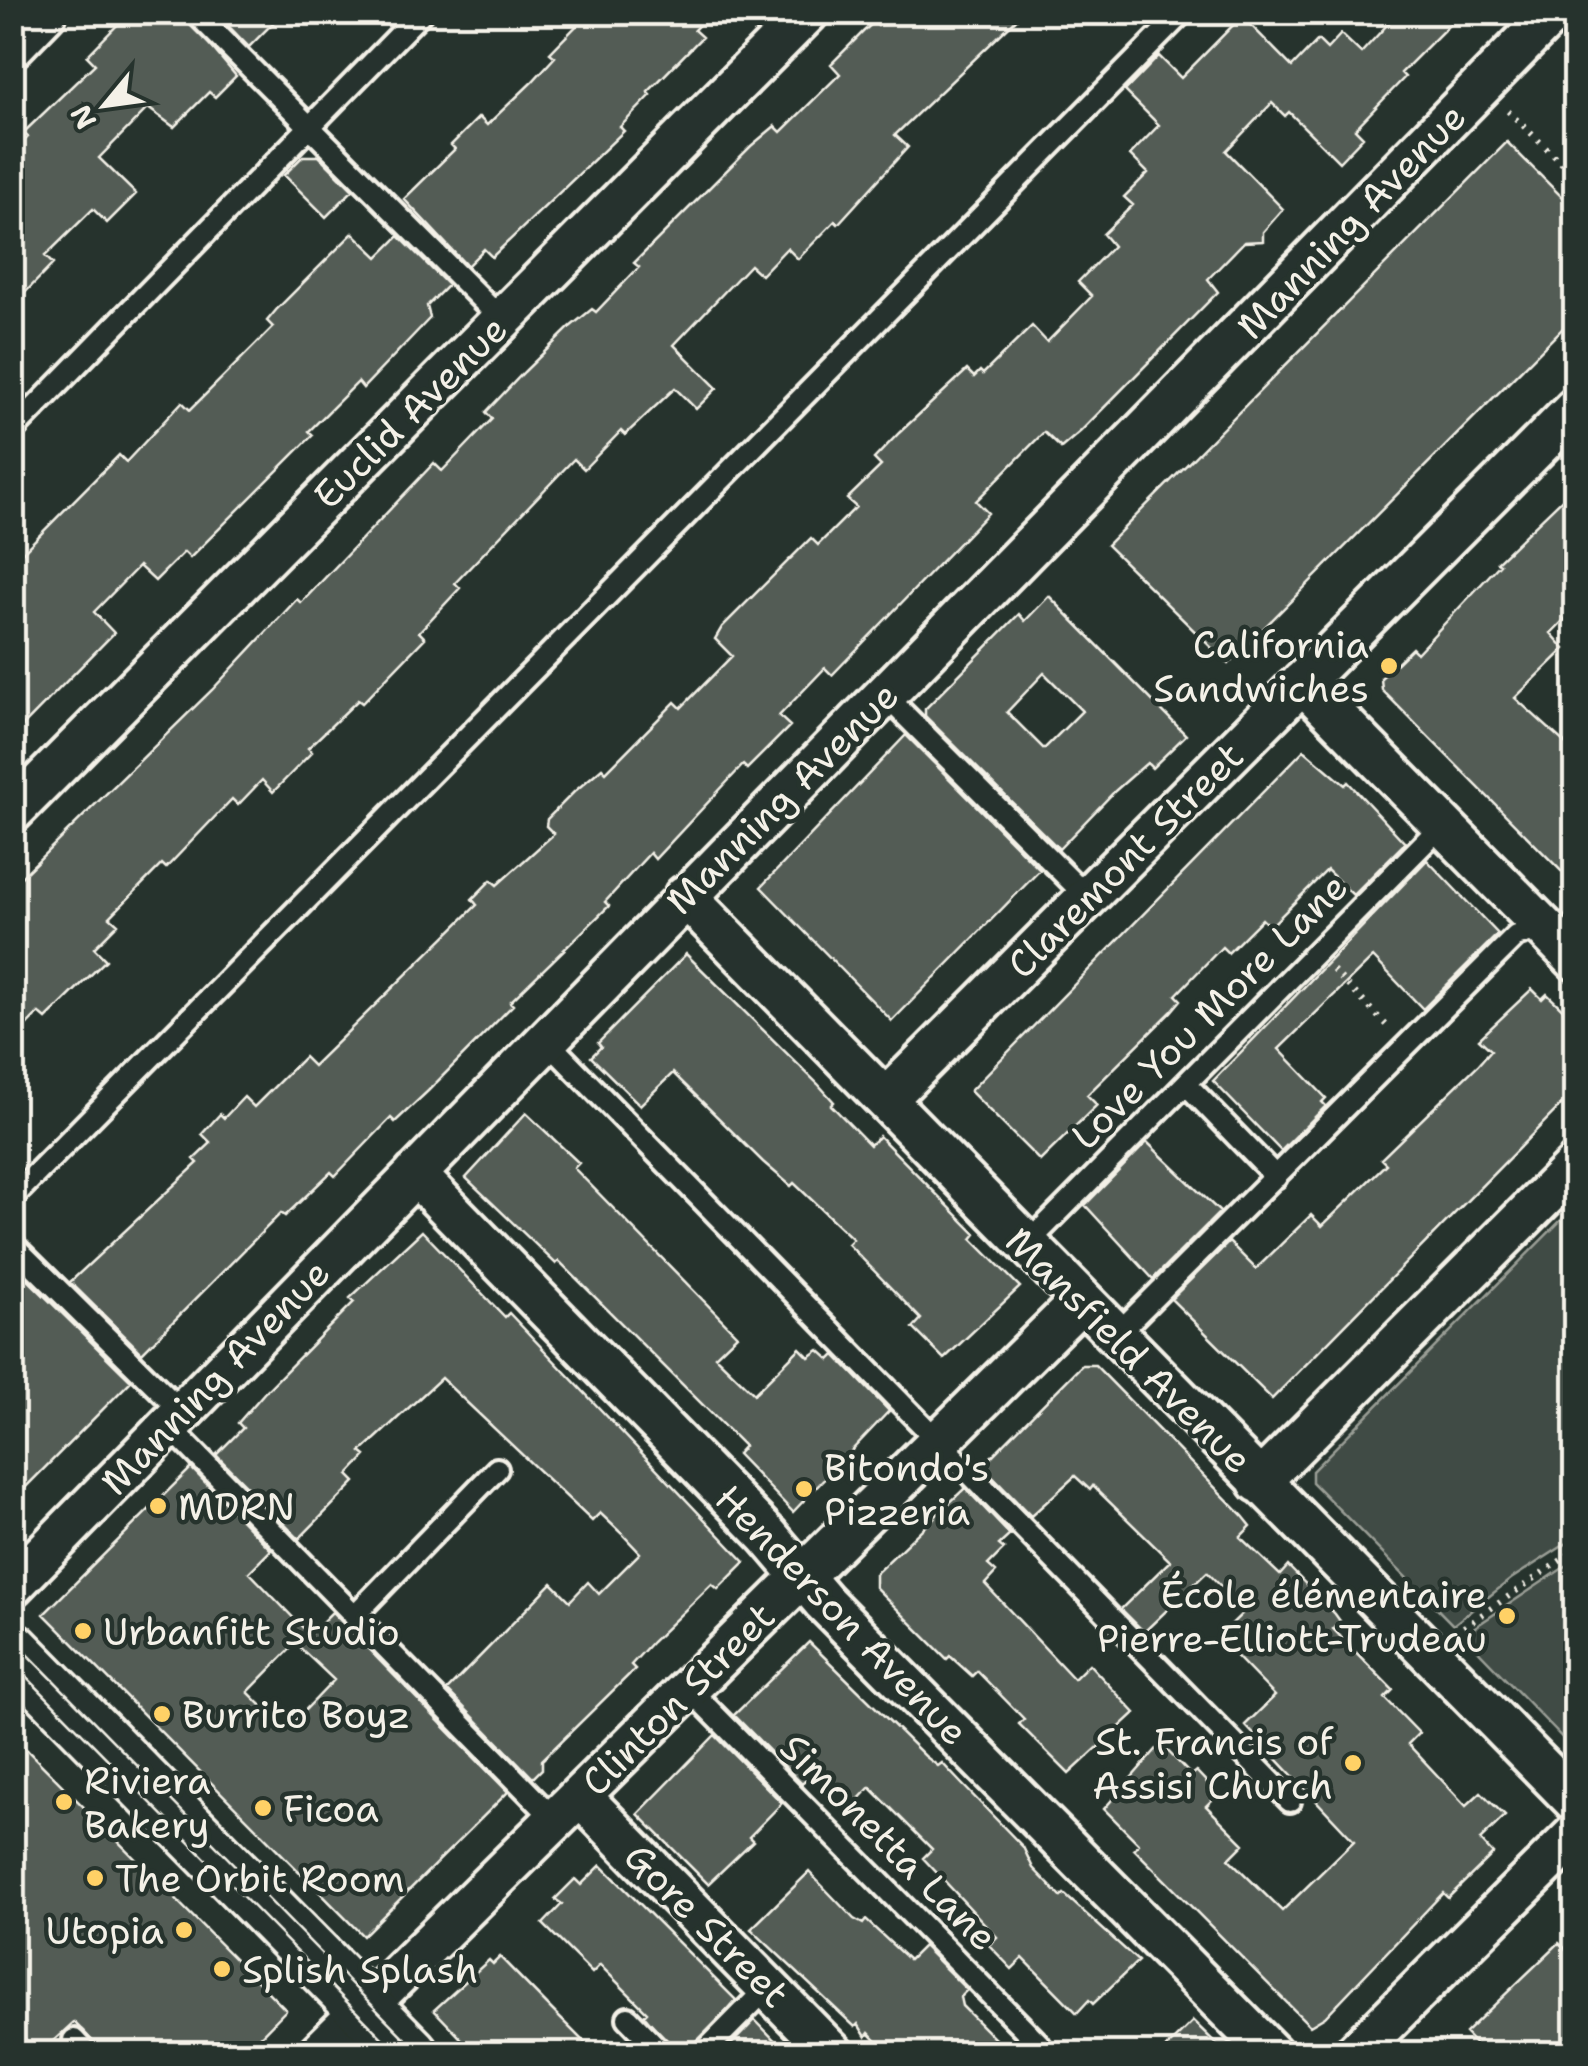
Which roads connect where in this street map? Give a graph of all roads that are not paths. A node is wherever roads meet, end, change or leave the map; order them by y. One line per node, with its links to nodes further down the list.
1 (46, 12): 7 (street)
2 (195, 12): 8 (lane)
3 (422, 12): 8 (lane)
4 (808, 12): 9 (street, Euclid Avenue)
5 (1183, 12): 26 (lane)
6 (1554, 12): 13 (street, Manning Avenue)
7 (12, 47)
8 (309, 129): 9 (lane); 11 (lane)
9 (502, 320): 14 (street, Euclid Avenue)
10 (1576, 408): 12 (street, Claremont Street)
11 (12, 431)
12 (1302, 682): 15 (street); 17 (street, Claremont Street)
13 (884, 694): 16 (street, Manning Avenue); 17 (lane)
14 (12, 812)
15 (1443, 824): 18 (street); 21 (lane, Love You More Lane)
16 (685, 896): 20 (street, Manning Avenue); 22 (street, Mansfield Avenue)
17 (1087, 897): 22 (street, Claremont Street)
18 (1544, 927): 19 (street); 25 (lane)
19 (1576, 960)
20 (545, 1040): 24 (street, Manning Avenue); 32 (lane)
21 (1186, 1084): 25 (lane); 28 (lane, Love You More Lane)
22 (886, 1099): 28 (street, Mansfield Avenue)
23 (1576, 1166): 34 (street)
24 (415, 1174): 31 (street, Manning Avenue); 35 (street, Henderson Avenue)
25 (1276, 1177): 30 (lane)
26 (12, 1198)
27 (12, 1244): 31 (lane)
28 (1025, 1246): 29 (street, Mansfield Avenue)
29 (1080, 1302): 30 (street, Mansfield Avenue); 32 (street, Clinton Street)
30 (1115, 1336): 34 (street, Mansfield Avenue)
31 (174, 1417): 36 (street, Manning Avenue); 37 (lane)
32 (938, 1444): 35 (street, Clinton Street); 40 (lane)
33 (497, 1469): 37 (lane)
34 (1259, 1482): 41 (street, Mansfield Avenue)
35 (803, 1573): 39 (street, Clinton Street); 53 (street, Henderson Avenue)
36 (12, 1586)
37 (354, 1616): 42 (lane)
38 (12, 1650): 45 (main road)
39 (689, 1689): 42 (street, Clinton Street); 47 (lane, Simonetta Lane)
40 (1290, 1802)
41 (1576, 1802)
42 (569, 1809): 44 (street, Gore Street); 45 (street, Clinton Street)
43 (1576, 1834): 54 (street)
44 (769, 1986): 51 (lane); 52 (street, Gore Street)
45 (365, 2007): 48 (street, Clinton Street); 49 (main road)
46 (628, 2018): 50 (lane)
47 (1039, 2044)
48 (318, 2054)
49 (410, 2054)
50 (663, 2054)
51 (702, 2054)
52 (833, 2054)
53 (1272, 2054)
54 (1354, 2054)

